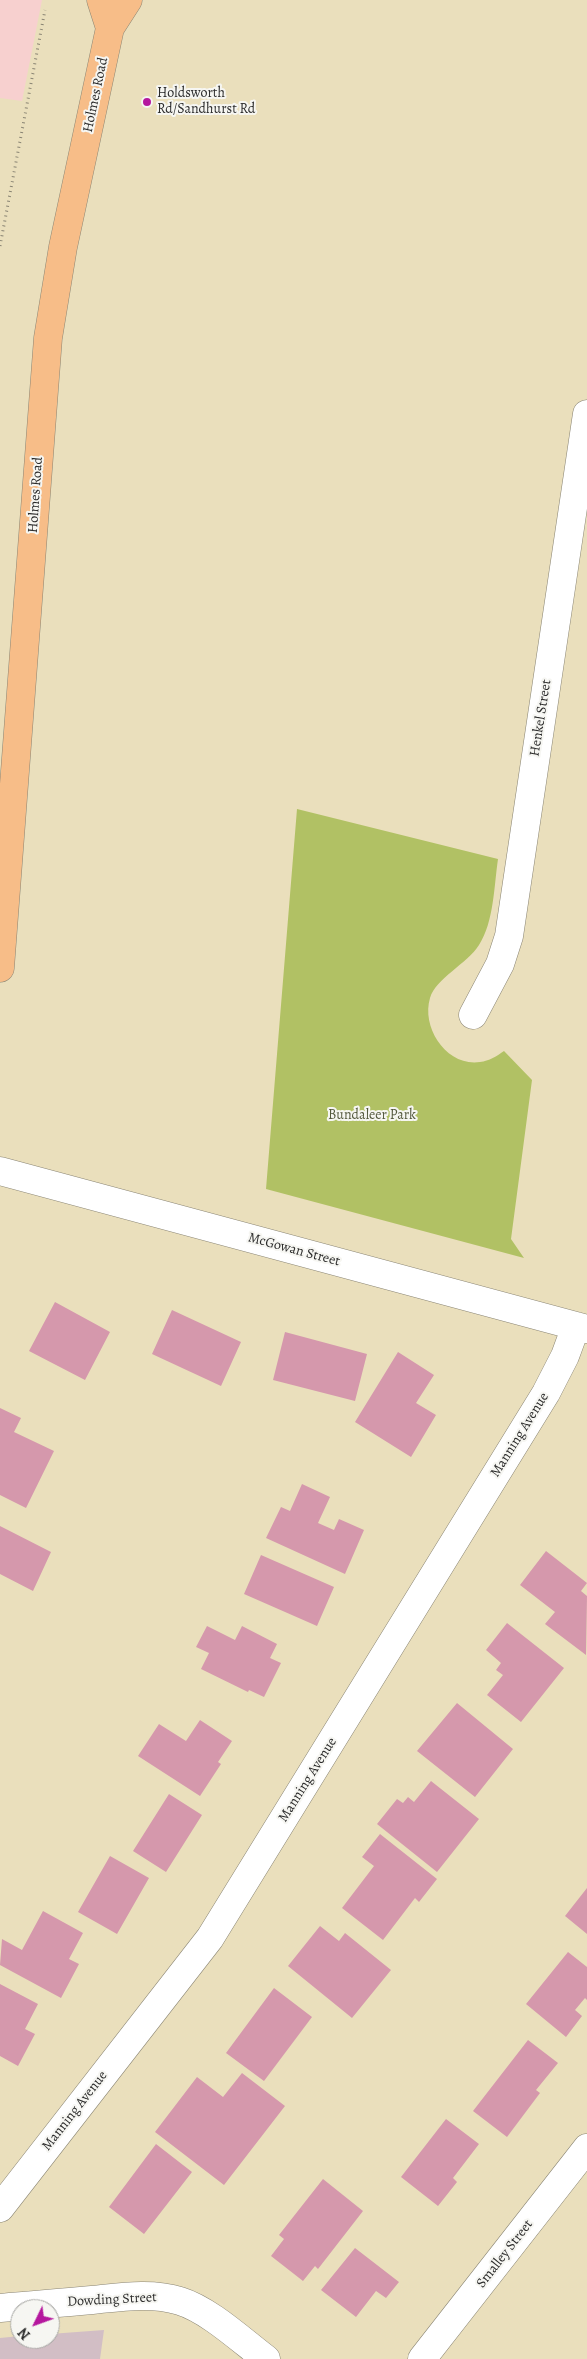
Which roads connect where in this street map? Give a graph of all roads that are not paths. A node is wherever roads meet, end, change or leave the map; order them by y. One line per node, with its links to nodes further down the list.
1 (101, 0): 3 (main road, Holmes Road)
2 (128, 0): 3 (main road, Holmes Road)
3 (110, 28): 5 (main road, Holmes Road)
4 (587, 414): 6 (street, Henkel Street)
5 (0, 968)
6 (473, 1015)
7 (0, 1171): 8 (street, McGowan Street)
8 (581, 1328): 10 (street, Manning Avenue)
9 (587, 2148): 13 (street, Smalley Street)
10 (0, 2208)
11 (0, 2308): 12 (street, Dowding Street)
12 (266, 2359)
13 (422, 2359)

